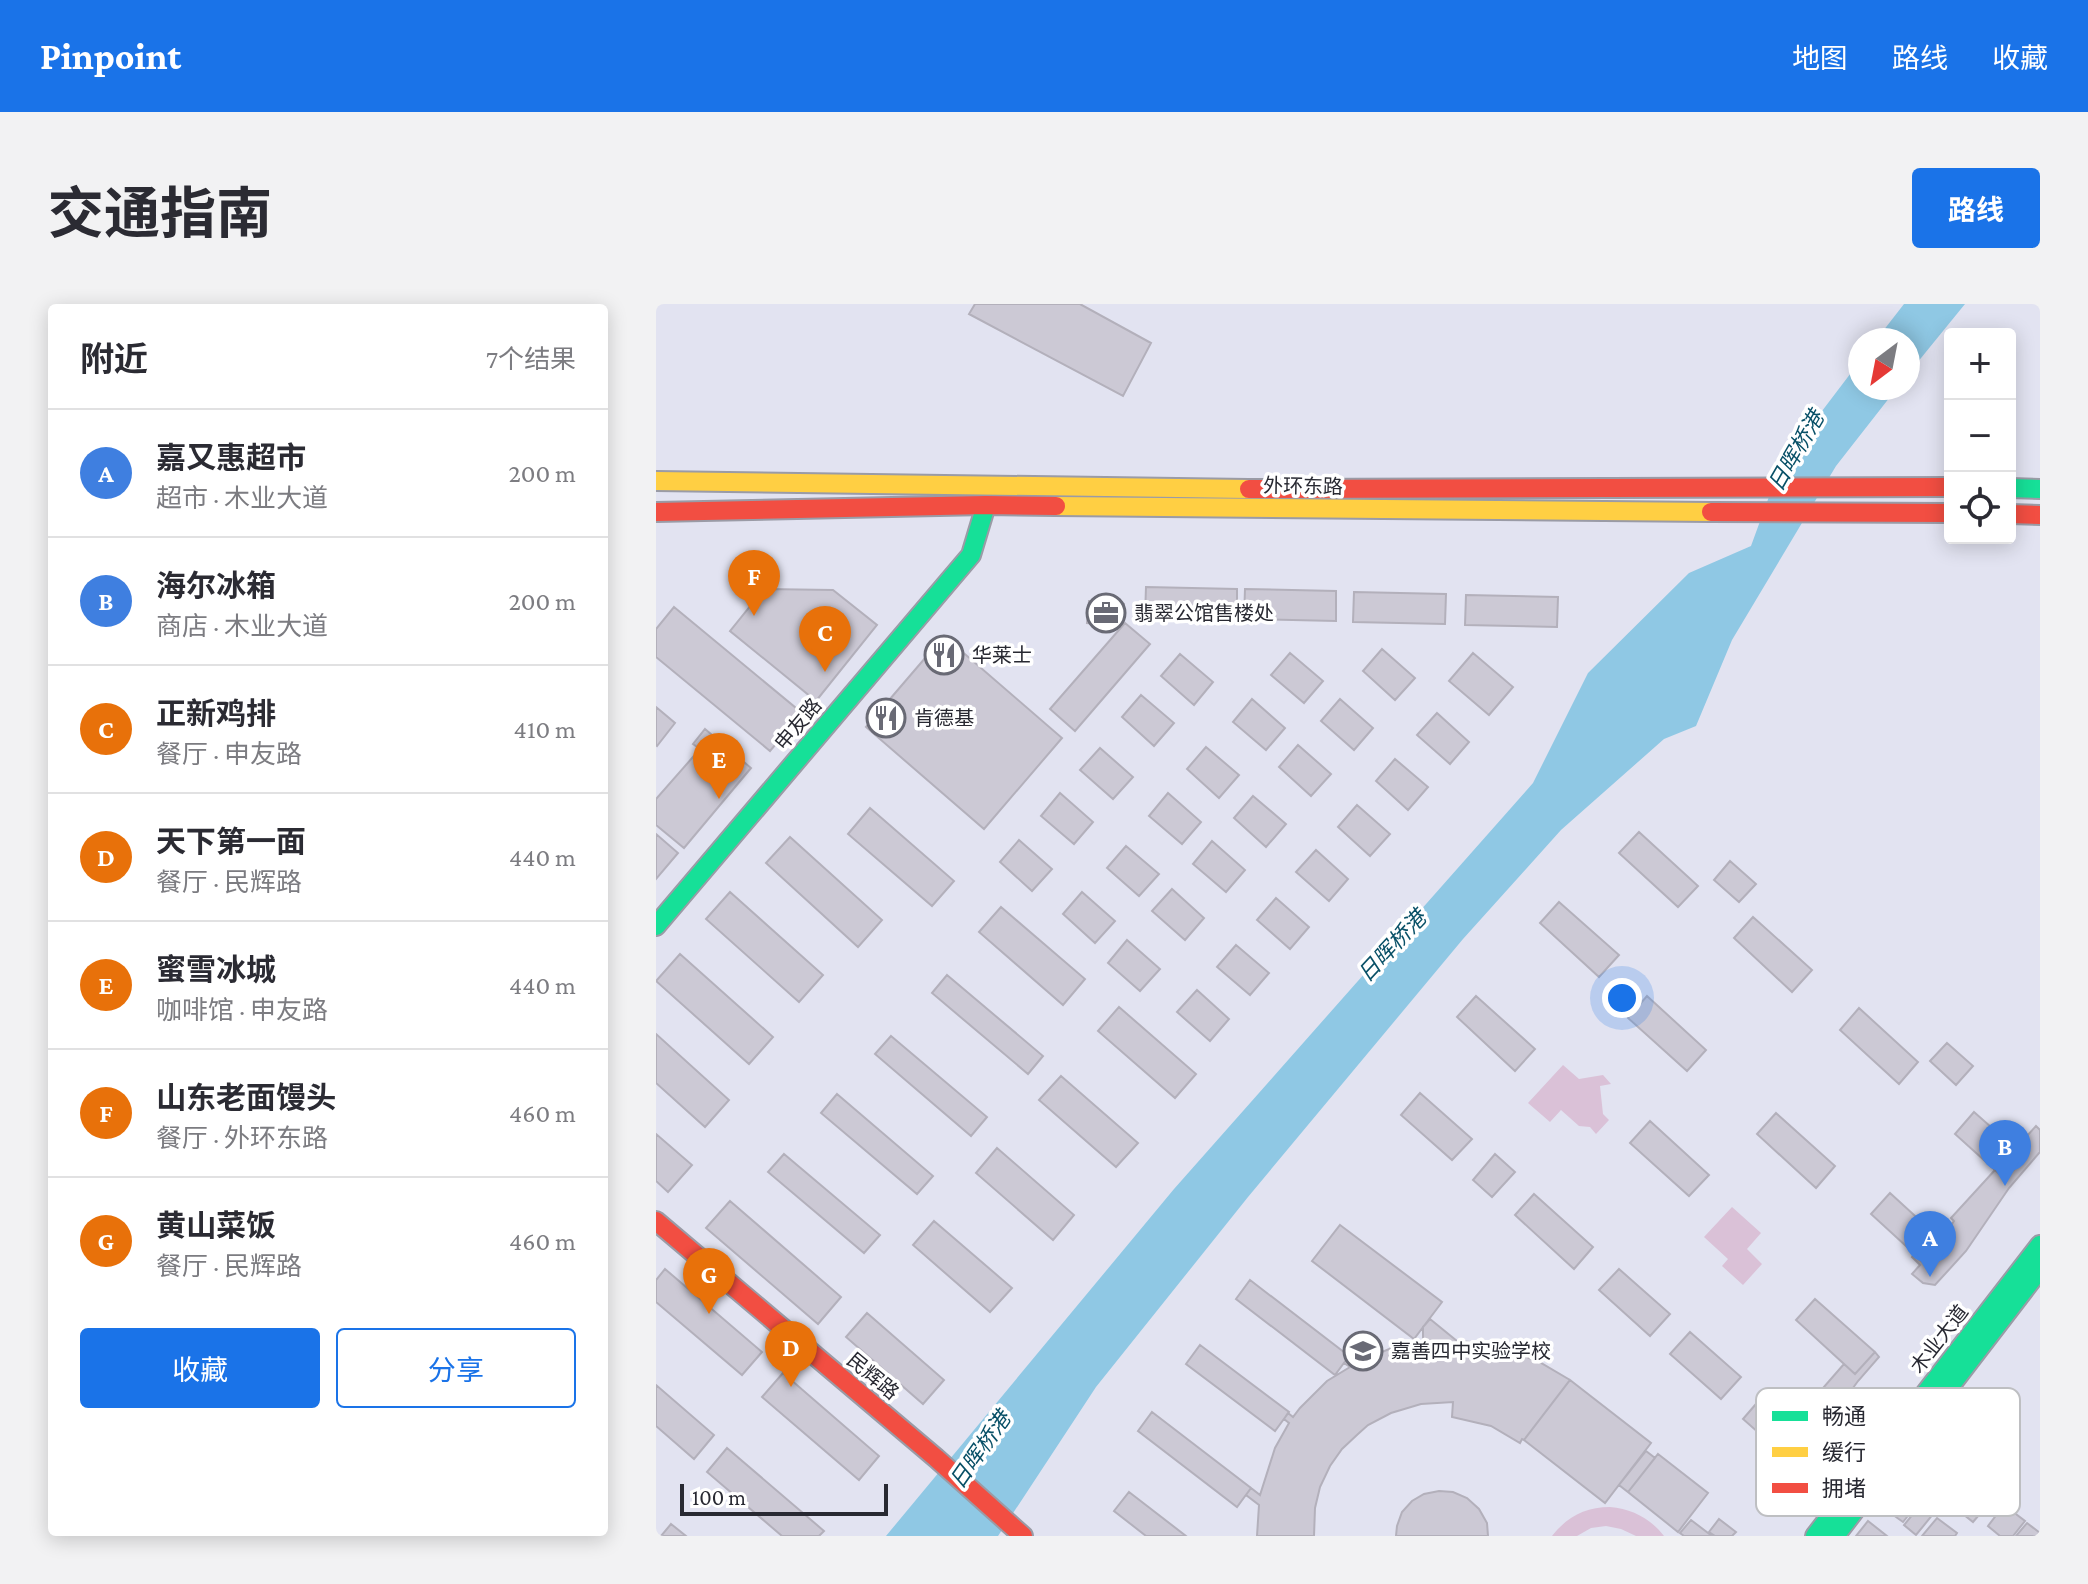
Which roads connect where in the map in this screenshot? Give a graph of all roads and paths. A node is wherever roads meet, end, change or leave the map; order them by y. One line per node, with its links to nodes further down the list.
1 (656, 481): 2 (main road, 外环东路)
2 (1944, 487)
3 (2016, 488): 4 (main road)
4 (2040, 489)
5 (986, 505): 6 (main road, 外环东路); 7 (main road, 外环东路); 10 (main road, 申友路)
6 (656, 512)
7 (1944, 513)
8 (2016, 514): 9 (main road)
9 (2040, 515)
10 (656, 926)
11 (656, 1221): 18 (main road, 民辉路)
12 (2040, 1245): 14 (main road, 木业大道)
13 (2040, 1269): 15 (main road, 木业大道)
14 (1929, 1388)
15 (1949, 1388)
16 (1830, 1516): 19 (main road, 木业大道)
17 (1850, 1516): 20 (main road, 木业大道)
18 (1023, 1536)
19 (1815, 1536)
20 (1835, 1536)

